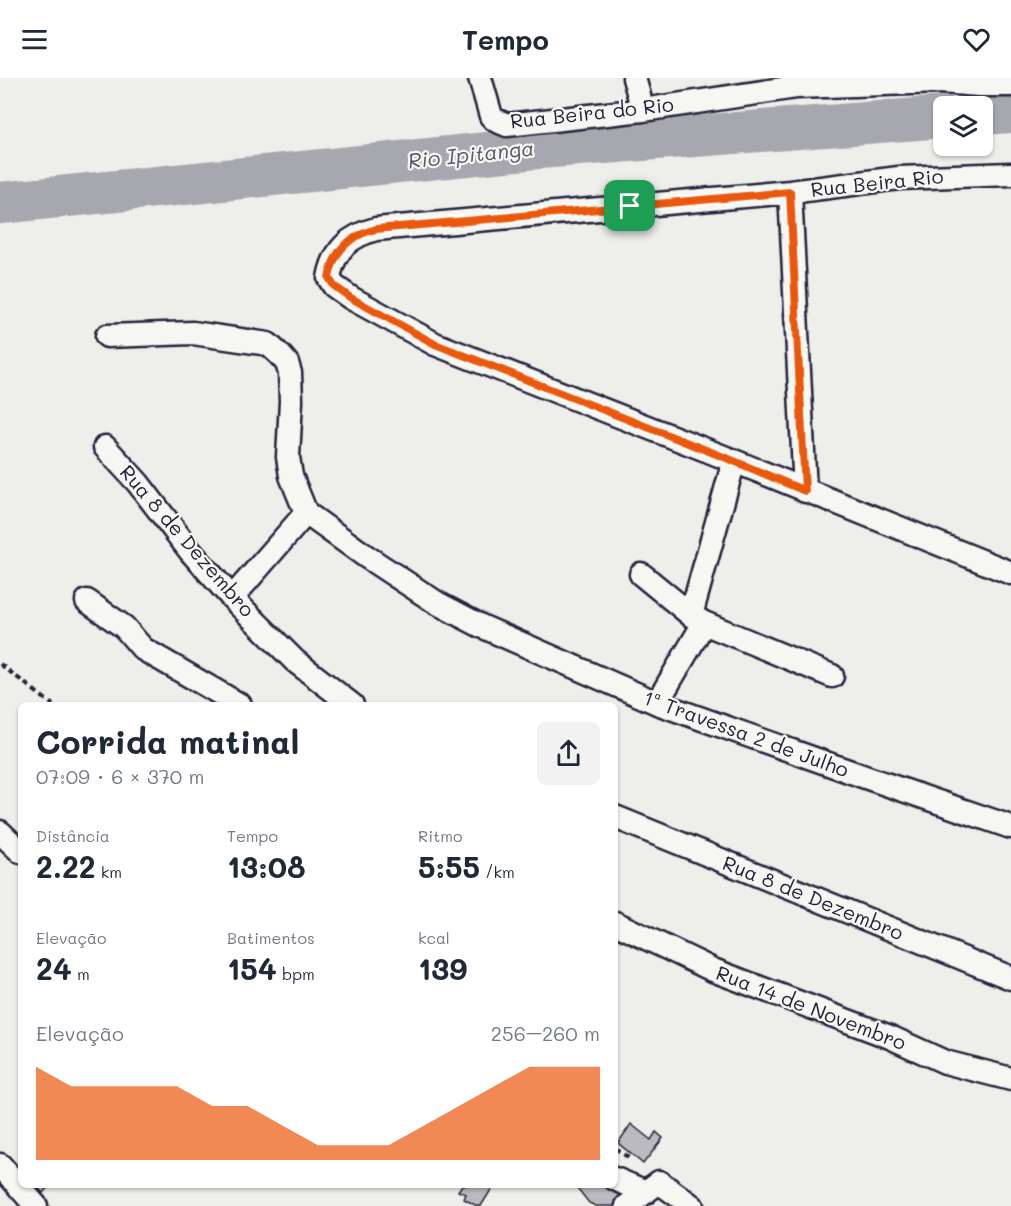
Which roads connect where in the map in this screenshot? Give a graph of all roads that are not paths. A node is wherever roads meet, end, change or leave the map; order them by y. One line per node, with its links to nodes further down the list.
1 (480, 78): 6 (street, Rua Beira do Rio)
2 (634, 78): 6 (street)
3 (940, 80): 4 (street, Rua Beira do Rio); 5 (street, Rua Beira do Rio)
4 (795, 82): 6 (street, Rua Beira do Rio)
5 (1011, 85)
6 (644, 110)
7 (1011, 174): 8 (street, Rua Beira Rio)
8 (790, 192): 11 (street, Rua Beira Rio); 12 (street)
9 (107, 336): 13 (street)
10 (105, 447): 16 (street, Rua 8 de Dezembro)
11 (734, 461): 12 (street); 18 (street)
12 (805, 491): 14 (street)
13 (306, 513): 16 (street); 22 (street, 1ª Travessa 2 de Julho)
14 (1011, 573)
15 (641, 574): 18 (street)
16 (232, 598): 21 (street, Rua 8 de Dezembro)
17 (87, 601): 20 (street)
18 (698, 619): 19 (street); 22 (street)
19 (832, 676)
20 (235, 702)
21 (347, 702)
22 (657, 703): 24 (street, 1ª Travessa 2 de Julho)
23 (618, 818): 28 (street, Rua 8 de Dezembro)
24 (1011, 827)
25 (0, 831): 26 (street)
26 (18, 849)
27 (618, 924): 29 (street, Rua 14 de Novembro)
28 (1011, 978)
29 (1011, 1079)
30 (0, 1165): 32 (street)
31 (618, 1180): 33 (street)
32 (18, 1186)
33 (652, 1187): 36 (street); 37 (street)
34 (20, 1188): 35 (street)
35 (36, 1206)
36 (627, 1206)
37 (692, 1206)

